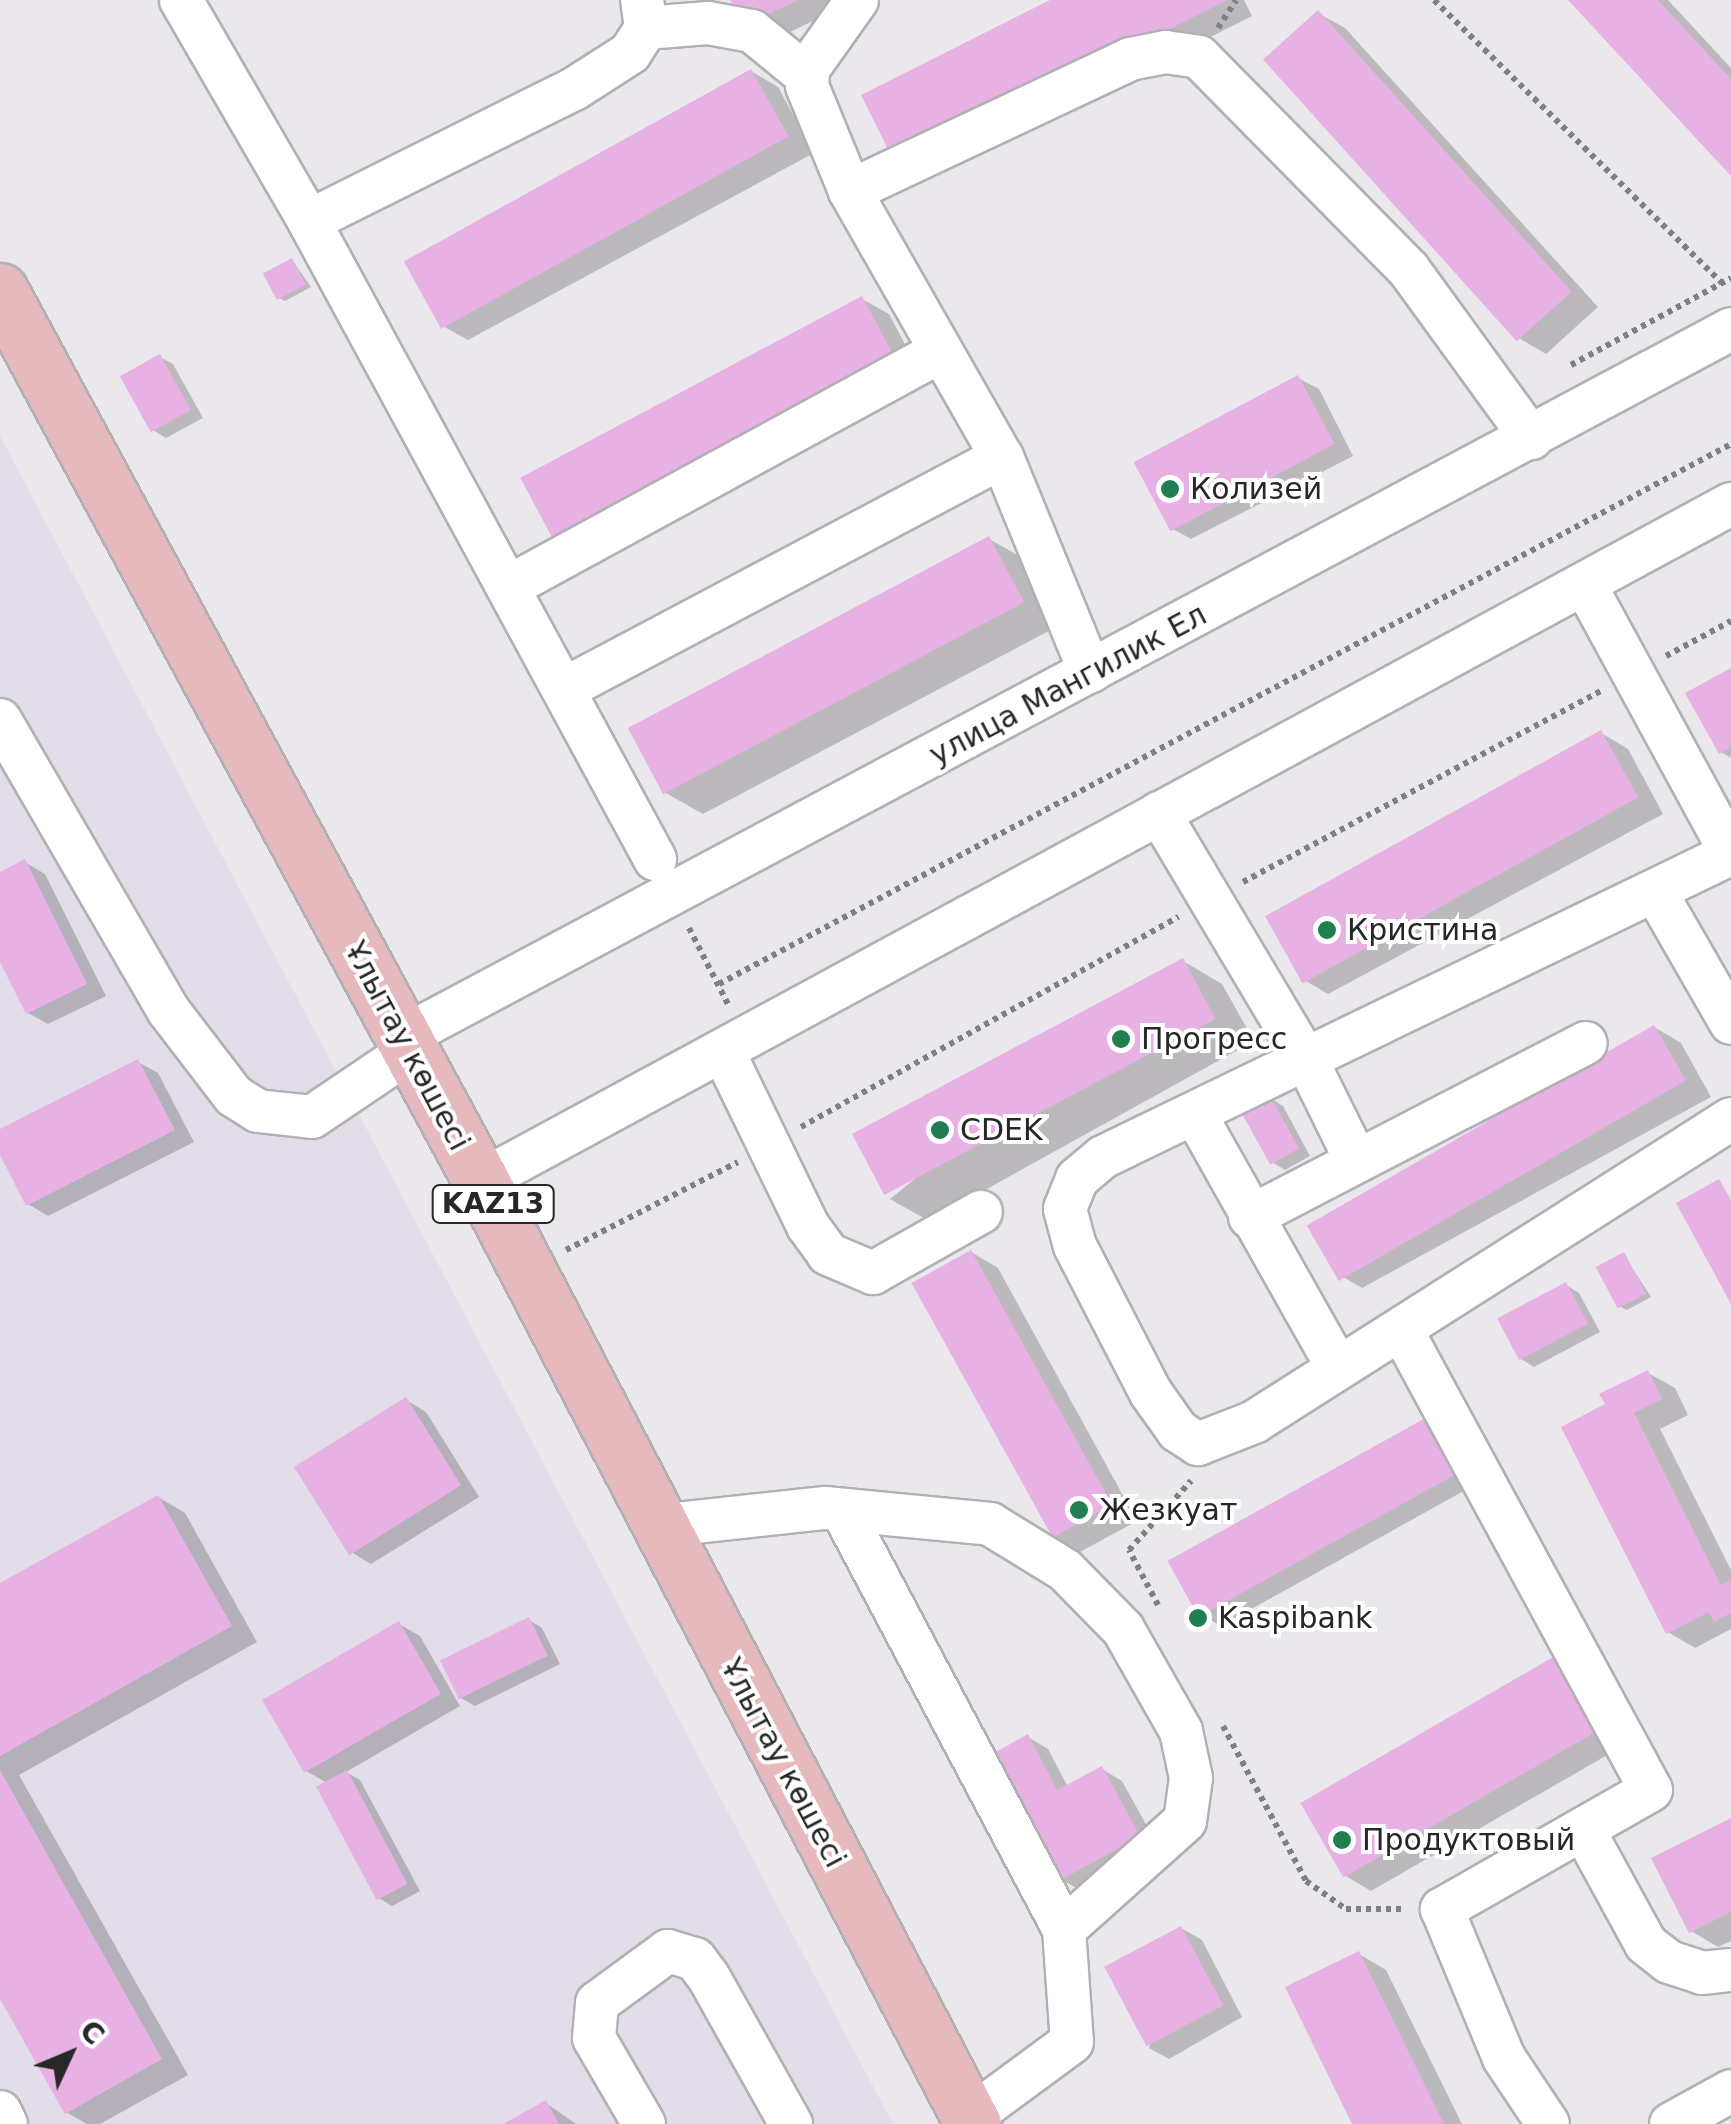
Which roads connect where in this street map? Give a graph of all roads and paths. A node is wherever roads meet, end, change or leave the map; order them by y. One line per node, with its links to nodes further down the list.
1 (181, 0): 7 (street)
2 (857, 0): 5 (street)
3 (1434, 0): 8 (path)
4 (644, 14): 5 (street); 7 (street)
5 (806, 74): 6 (street)
6 (850, 191): 11 (street); 12 (street)
7 (309, 221): 17 (street)
8 (1722, 283)
9 (0, 291): 32 (main road, Ұлытау көшесі / KAZ13)
10 (1731, 329): 12 (street, улица Мангилик Ел)
11 (941, 351): 14 (street); 17 (street)
12 (1531, 438): 19 (street, улица Мангилик Ел)
13 (1731, 444): 29 (path)
14 (1002, 457): 19 (street); 21 (street)
15 (1731, 504): 16 (street)
16 (1585, 585): 20 (street); 23 (street)
17 (510, 586): 21 (street)
18 (1731, 621): 20 (path)
19 (1090, 672): 27 (street, улица Мангилик Ел)
20 (1633, 674): 24 (street); 28 (path)
21 (566, 688): 25 (street)
22 (0, 720): 32 (street, улица Мангилик Ел)
23 (1159, 812): 28 (street); 33 (street)
24 (1731, 853): 26 (street)
25 (656, 859)
26 (1655, 891): 30 (street); 34 (street)
27 (673, 898): 29 (path); 32 (street, улица Мангилик Ел)
28 (1210, 899): 34 (street); 37 (path)
29 (718, 984): 33 (path)
30 (1731, 1022)
31 (1586, 1043): 38 (street)
32 (406, 1044): 39 (main road, Ұлытау көшесі / KAZ13)
33 (734, 1044): 37 (street); 39 (street)
34 (1308, 1063): 35 (street); 38 (street)
35 (1196, 1116): 41 (street); 45 (street)
36 (1731, 1119): 43 (street)
37 (769, 1146): 40 (street); 42 (path)
38 (1356, 1160): 41 (street)
39 (481, 1182): 42 (main road, Ұлытау көшесі / KAZ13)
40 (980, 1212)
41 (1250, 1217): 44 (street)
42 (527, 1270): 47 (main road, Ұлытау көшесі / KAZ13)
43 (1401, 1329): 44 (street); 50 (street)
44 (1337, 1366): 45 (street)
45 (1178, 1432): 48 (path)
46 (842, 1510): 47 (street); 52 (street); 52 (street)
47 (658, 1526): 56 (main road, Ұлытау көшесі / KAZ13)
48 (1166, 1620)
49 (1212, 1707): 51 (path)
50 (1583, 1830): 51 (street); 53 (street)
51 (1442, 1909): 60 (street)
52 (1064, 1929): 56 (street)
53 (1731, 1970)
54 (1731, 2091): 61 (street)
55 (0, 2112): 57 (street)
56 (970, 2121)
57 (6, 2124)
58 (644, 2124): 59 (street)
59 (791, 2124)
60 (1548, 2124)
61 (1671, 2124)

